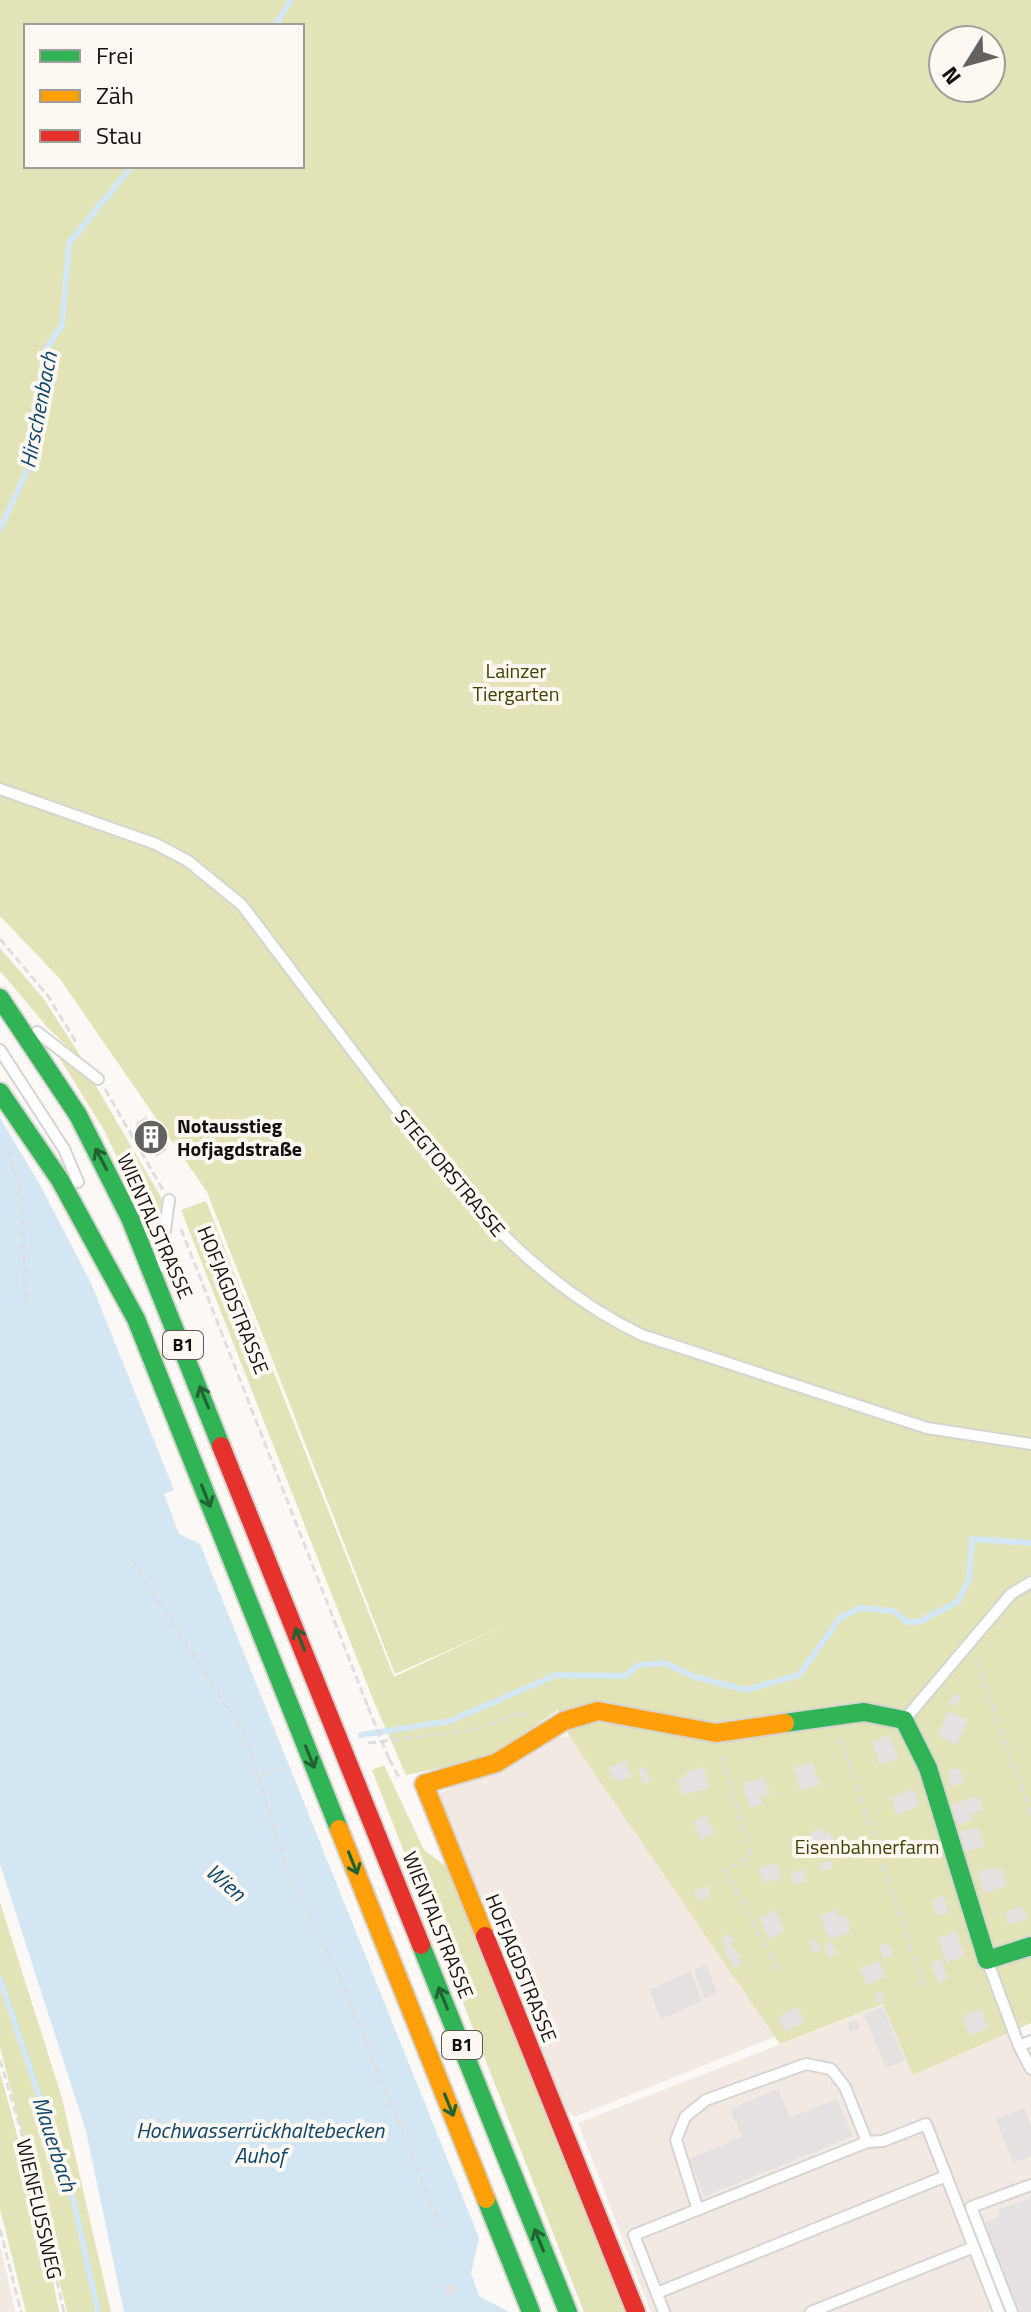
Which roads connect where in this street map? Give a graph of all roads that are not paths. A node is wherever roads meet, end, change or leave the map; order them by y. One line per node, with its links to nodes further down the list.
1 (0, 789): 12 (lane, STEGTORSTRASSE)
2 (0, 998): 3 (main road, WIENTALSTRASSE / B1)
3 (13, 1015): 5 (lane); 10 (main road, WIENTALSTRASSE / B1, one-way to 3)
4 (0, 1050): 7 (lane)
5 (98, 1079)
6 (0, 1092): 11 (main road, B1)
7 (82, 1191)
8 (169, 1200): 10 (lane)
9 (88, 1206): 11 (lane)
10 (157, 1280): 27 (main road, WIENTALSTRASSE / B1, one-way to 10)
11 (136, 1319): 26 (main road, B1, one-way to 26)
12 (1031, 1444)
13 (1031, 1582): 14 (lane)
14 (904, 1720): 16 (main road); 28 (main road, HOFJAGDSTRASSE)
15 (1031, 1946): 16 (main road)
16 (987, 1960): 18 (lane)
17 (1031, 2041): 18 (lane)
18 (1019, 2046): 19 (lane)
19 (1031, 2069)
20 (867, 2142): 21 (lane); 23 (lane); 23 (lane)
21 (946, 2176): 24 (lane); 25 (lane)
22 (1031, 2185): 32 (lane)
23 (698, 2210): 25 (lane)
24 (974, 2247): 30 (lane); 31 (lane)
25 (657, 2293): 29 (lane)
26 (531, 2312)
27 (568, 2312)
28 (636, 2312)
29 (664, 2312)
30 (811, 2312)
31 (999, 2312)
32 (1012, 2312)

